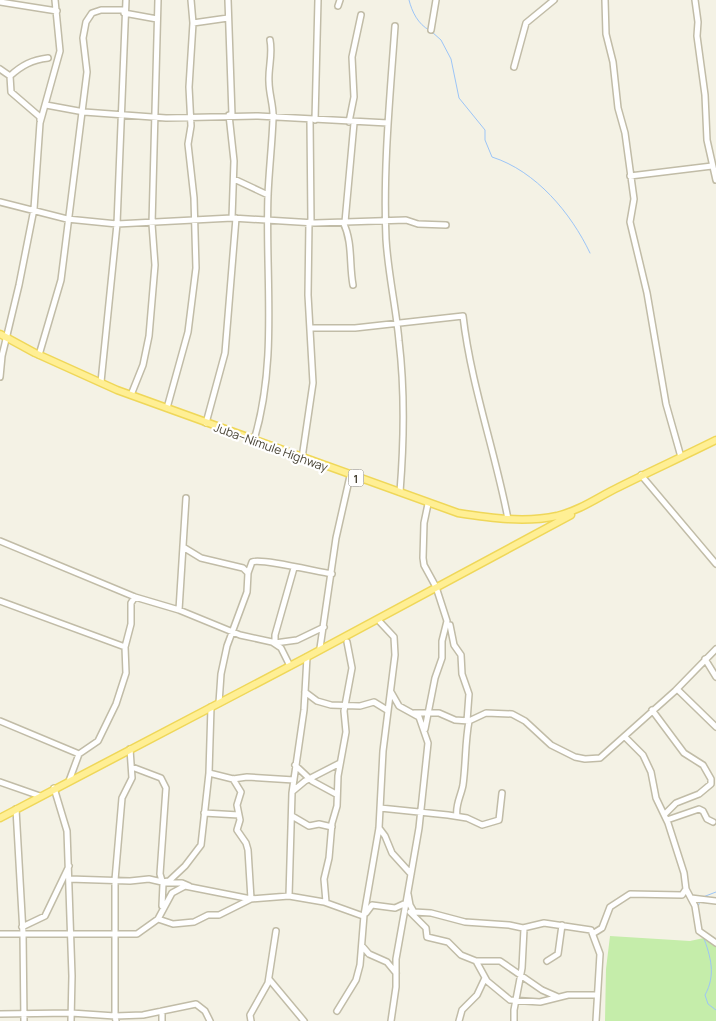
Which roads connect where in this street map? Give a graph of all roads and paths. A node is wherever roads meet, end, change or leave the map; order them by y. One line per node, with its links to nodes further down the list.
1 (55, 0): 12 (street)
2 (126, 0): 13 (street)
3 (158, 0): 16 (street)
4 (192, 0): 17 (street)
5 (228, 0): 15 (street)
6 (318, 0): 32 (street)
7 (436, 0): 19 (street)
8 (554, 0): 22 (street)
9 (605, 0): 37 (street)
10 (694, 0): 36 (street)
11 (0, 2): 12 (street)
12 (57, 11): 25 (street)
13 (124, 11): 16 (street); 26 (street); 27 (street)
14 (361, 15): 33 (street)
15 (228, 18): 17 (street); 28 (street)
16 (157, 19): 30 (street)
17 (193, 23): 31 (street)
18 (395, 26): 35 (street)
19 (431, 30)
20 (270, 40): 29 (street)
21 (48, 58): 24 (street)
22 (514, 67)
23 (0, 69): 24 (street)
24 (10, 76): 34 (street)
25 (46, 105): 26 (street); 34 (street)
26 (84, 112): 27 (street); 44 (street)
27 (121, 115): 30 (street); 50 (street)
28 (230, 115): 29 (street); 31 (street); 38 (street)
29 (273, 116): 32 (street); 40 (street)
30 (155, 117): 31 (street); 51 (street)
31 (191, 118): 47 (street)
32 (312, 120): 33 (street); 48 (street)
33 (352, 122): 35 (street); 49 (street)
34 (40, 123): 42 (street)
35 (388, 123): 46 (street)
36 (712, 166): 37 (street); 39 (street)
37 (630, 176): 65 (street)
38 (234, 179): 40 (street); 43 (street)
39 (716, 180)
40 (268, 195): 45 (street)
41 (0, 202): 42 (street)
42 (34, 209): 44 (street); 56 (street)
43 (234, 218): 45 (street); 47 (street); 62 (street)
44 (68, 219): 50 (street); 57 (street)
45 (268, 219): 48 (street); 63 (street)
46 (386, 220): 49 (street); 52 (street); 54 (street)
47 (195, 221): 51 (street); 61 (street)
48 (310, 222): 49 (street); 55 (street)
49 (344, 222): 53 (street)
50 (117, 224): 51 (street); 59 (street)
51 (152, 224): 60 (street)
52 (446, 225)
53 (353, 285)
54 (397, 323): 55 (street); 69 (street); 73 (street)
55 (311, 328): 66 (street)
56 (3, 336): 57 (main road, Juba–Nimule Highway / 1); 58 (street)
57 (39, 355): 59 (main road, Juba–Nimule Highway / 1)
58 (0, 377)
59 (101, 382): 60 (main road, Juba–Nimule Highway / 1)
60 (131, 395): 61 (main road, Juba–Nimule Highway / 1)
61 (167, 408): 62 (main road, Juba–Nimule Highway / 1)
62 (206, 424): 63 (main road, Juba–Nimule Highway / 1)
63 (254, 440): 66 (main road, Juba–Nimule Highway / 1)
64 (716, 440): 65 (main road, Juba–Nimule Highway / 1)
65 (681, 457): 72 (main road, Juba–Nimule Highway / 1)
66 (302, 458): 68 (main road, Juba–Nimule Highway / 1)
67 (641, 475): 79 (street)
68 (350, 476): 69 (main road, Juba–Nimule Highway / 1); 83 (street)
69 (400, 492): 71 (main road, Juba–Nimule Highway / 1)
70 (186, 498): 75 (street)
71 (428, 504): 73 (main road, Juba–Nimule Highway / 1); 84 (street)
72 (591, 504): 73 (main road, Juba–Nimule Highway / 1); 84 (main road)
73 (508, 519)
74 (0, 541): 85 (street)
75 (183, 547): 76 (street); 77 (street)
76 (197, 556): 77 (street); 80 (street)
77 (182, 561): 87 (street)
78 (252, 562): 80 (street); 81 (street); 82 (street)
79 (716, 564)
80 (236, 566): 82 (street)
81 (294, 568): 83 (street); 93 (street)
82 (248, 573): 91 (street)
83 (332, 574): 90 (street)
84 (436, 587): 95 (main road); 109 (street)
85 (135, 597): 87 (street); 94 (street)
86 (0, 601): 94 (street)
87 (179, 610): 91 (street)
88 (380, 622): 102 (street)
89 (450, 626): 112 (street)
90 (324, 627): 93 (street); 95 (street)
91 (232, 631): 93 (street); 104 (street)
92 (348, 642): 105 (street)
93 (275, 643): 99 (street)
94 (125, 647): 117 (street)
95 (320, 648): 97 (main road)
96 (716, 649): 98 (street)
97 (307, 657): 99 (main road); 103 (street)
98 (704, 659): 100 (street); 101 (street)
99 (290, 666): 104 (main road)
100 (716, 678)
101 (677, 689): 108 (street); 113 (street)
102 (391, 690): 107 (street); 110 (street)
103 (305, 692): 105 (street); 119 (street)
104 (219, 703): 106 (main road)
105 (345, 705): 107 (street); 118 (street)
106 (211, 707): 116 (main road); 121 (street)
107 (387, 710): 132 (street)
108 (652, 710): 115 (street); 136 (street)
109 (428, 712): 110 (street); 112 (street); 114 (street)
110 (414, 713): 114 (street)
111 (0, 721): 117 (street)
112 (468, 721): 115 (street); 139 (street)
113 (716, 727)
114 (424, 731): 134 (street)
115 (625, 738): 136 (street)
116 (130, 749): 120 (street); 125 (main road)
117 (78, 754): 125 (street)
118 (340, 763): 122 (street); 130 (street)
119 (295, 764): 122 (street); 124 (street)
120 (132, 767): 148 (street); 149 (street)
121 (209, 774): 123 (street); 135 (street)
122 (310, 779): 128 (street); 130 (street)
123 (233, 780): 124 (street); 137 (street)
124 (294, 780): 128 (street)
125 (69, 781): 127 (main road)
126 (0, 782): 131 (street)
127 (54, 788): 131 (main road); 145 (street)
128 (292, 791): 138 (street)
129 (502, 793): 139 (street)
130 (336, 794): 143 (street)
131 (40, 796): 133 (main road)
132 (380, 808): 134 (street); 144 (street)
133 (16, 809): 140 (main road); 167 (street)
134 (420, 812): 139 (street); 146 (street)
135 (204, 813): 137 (street); 149 (street)
136 (665, 814): 141 (street)
137 (238, 815): 156 (street)
138 (292, 816): 143 (street); 153 (street)
139 (457, 816)
140 (0, 818)
141 (667, 820): 142 (street); 151 (street)
142 (713, 822)
143 (332, 827): 158 (street)
144 (379, 828): 146 (street); 154 (street)
145 (69, 866): 147 (street); 167 (street)
146 (411, 874): 152 (street)
147 (69, 879): 148 (street); 172 (street)
148 (116, 880): 149 (street); 174 (street)
149 (162, 883): 150 (street); 161 (street)
150 (190, 886): 156 (street); 161 (street)
151 (686, 889): 155 (street); 173 (street)
152 (408, 894): 159 (street); 163 (street)
153 (289, 896): 156 (street); 158 (street)
154 (367, 896): 160 (street); 164 (street)
155 (691, 898): 157 (street); 175 (street)
156 (251, 899): 165 (street)
157 (716, 901)
158 (326, 902): 164 (street)
159 (406, 903): 162 (street); 163 (street)
160 (375, 905): 162 (street); 164 (street)
161 (162, 906): 165 (street)
162 (395, 908): 163 (street)
163 (410, 912): 168 (street); 178 (street); 179 (street)
164 (363, 916): 176 (street)
165 (158, 919): 174 (street)
166 (562, 925): 168 (street); 173 (street); 177 (street)
167 (22, 927): 170 (street)
168 (524, 928): 180 (street)
169 (276, 930): 182 (street)
170 (23, 933): 171 (street); 172 (street); 188 (street)
171 (0, 934)
172 (70, 934): 174 (street); 189 (street)
173 (594, 934): 183 (street)
174 (115, 935): 191 (street)
175 (716, 943)
176 (363, 947): 179 (street); 187 (street)
177 (547, 961)
178 (476, 962): 180 (street); 181 (street)
179 (396, 973): 198 (street)
180 (522, 974): 184 (street); 185 (street)
181 (485, 978): 185 (street); 199 (street)
182 (269, 979): 196 (street); 197 (street)
183 (597, 995): 184 (street); 201 (street)
184 (559, 997): 185 (street)
185 (516, 1001): 200 (street)
186 (162, 1011): 191 (street); 194 (street); 195 (street)
187 (337, 1011)
188 (24, 1013): 189 (street); 190 (street); 192 (street)
189 (71, 1013): 191 (street); 193 (street)
190 (0, 1014)
191 (116, 1018)
192 (24, 1021)
193 (71, 1021)
194 (162, 1021)
195 (210, 1021)
196 (251, 1021)
197 (304, 1021)
198 (391, 1021)
199 (459, 1021)
200 (514, 1021)
201 (596, 1021)

